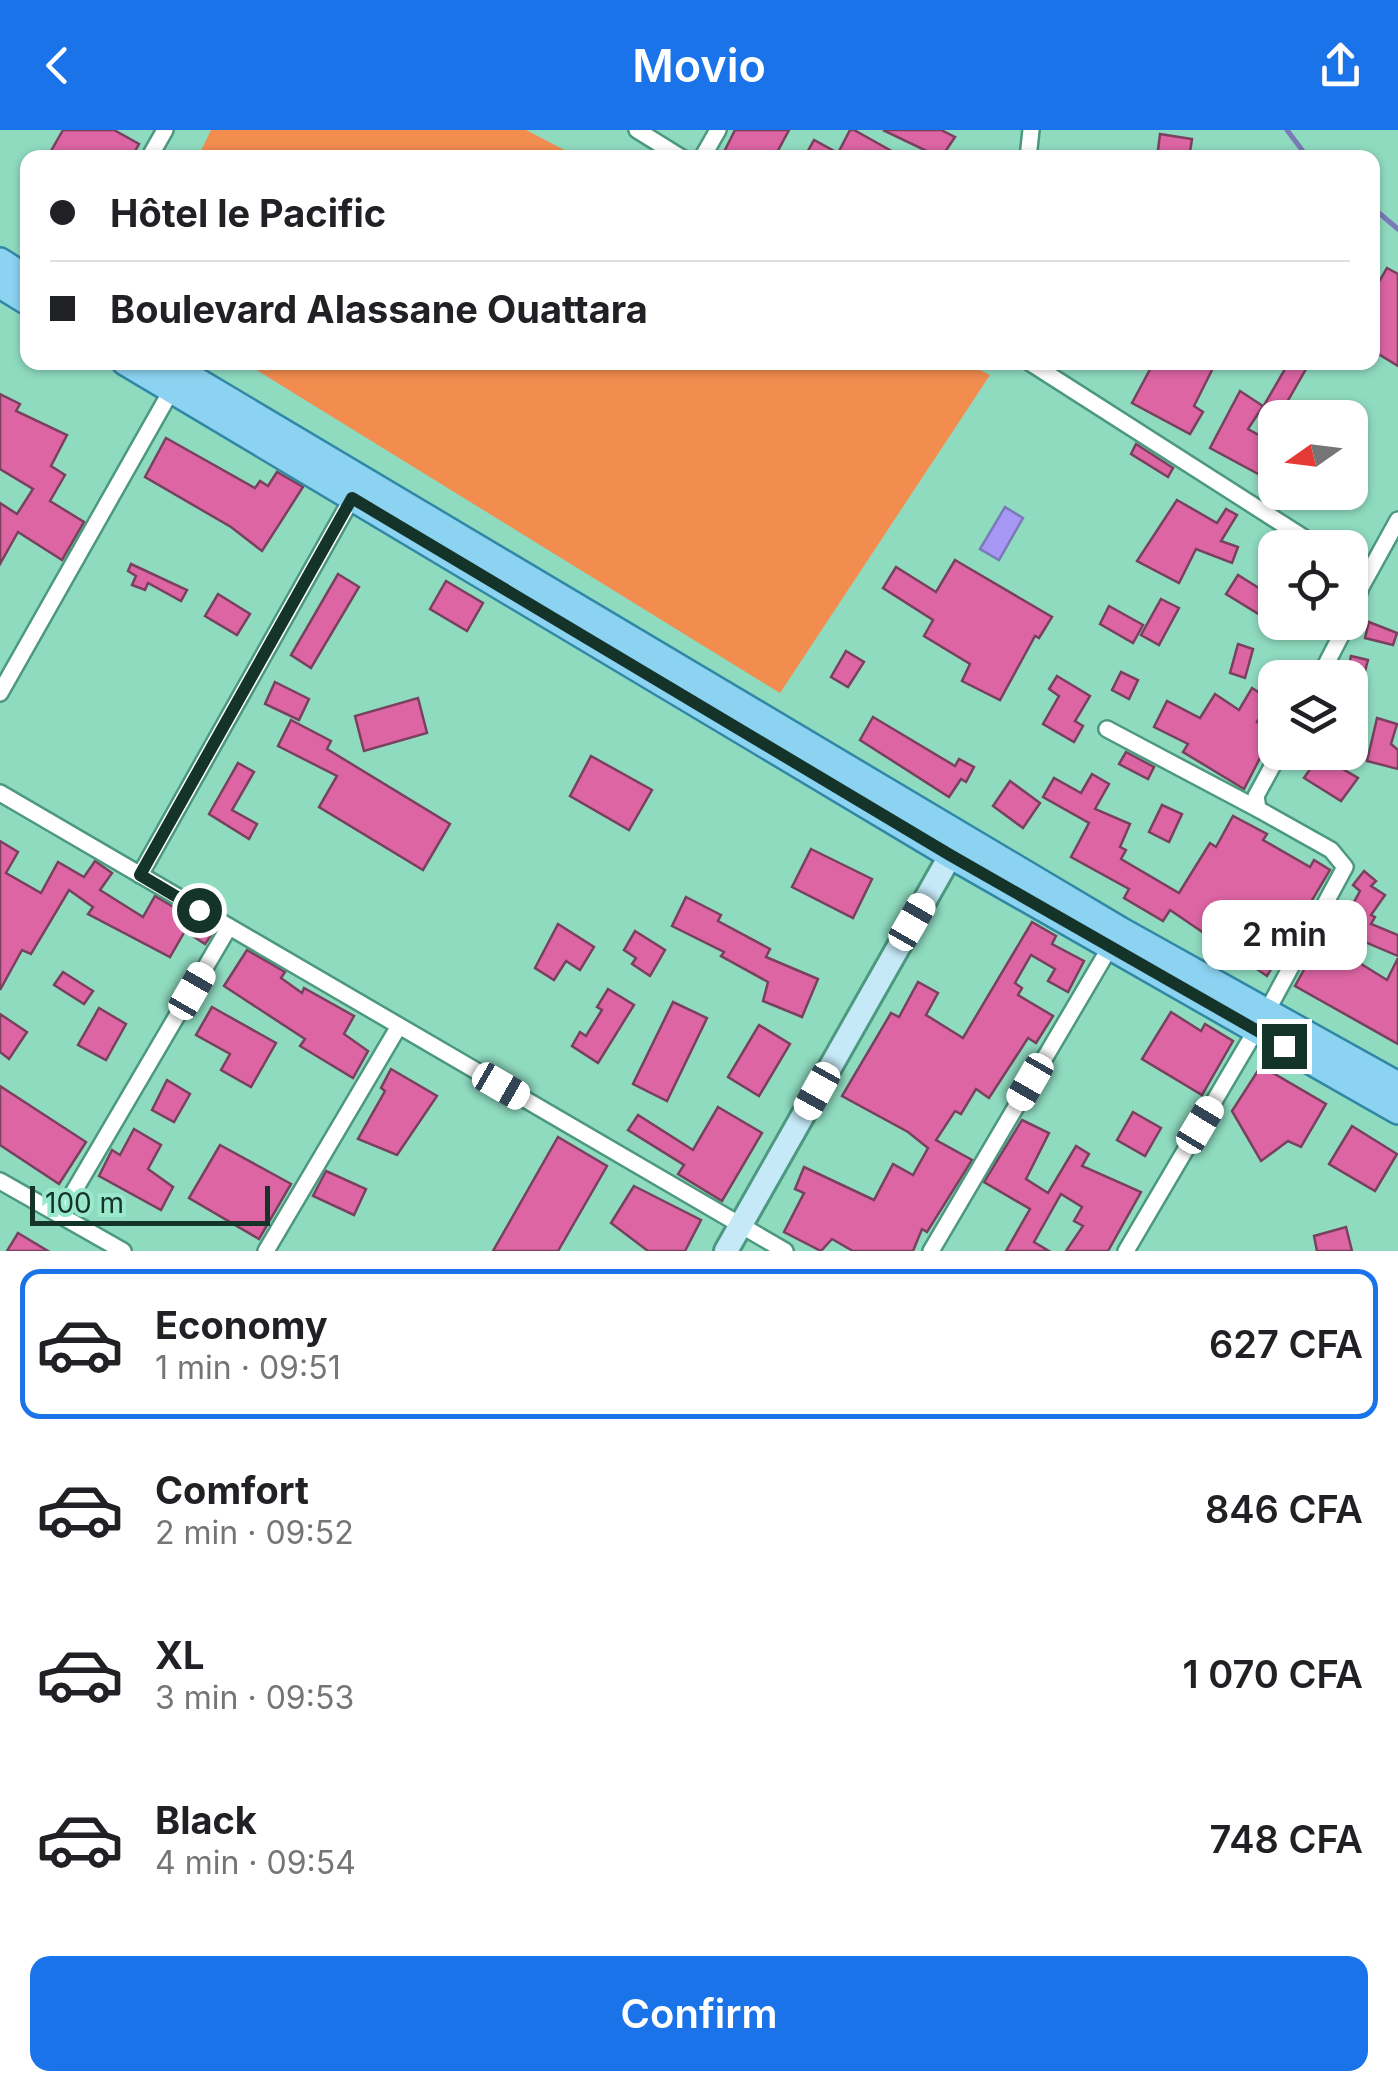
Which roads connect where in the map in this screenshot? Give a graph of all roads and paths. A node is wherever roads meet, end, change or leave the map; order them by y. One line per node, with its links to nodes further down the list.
1 (637, 130): 2 (street)
2 (669, 150)
3 (138, 370): 6 (main road)
4 (177, 370): 7 (main road)
5 (1041, 370): 9 (street)
6 (172, 391): 7 (main road); 11 (street)
7 (358, 488): 16 (main road); 17 (street)
8 (1398, 520): 10 (street)
9 (1292, 530)
10 (1368, 575)
11 (0, 693)
12 (1107, 729): 15 (street)
13 (1270, 770): 15 (street)
14 (0, 793): 17 (street)
15 (1258, 809): 20 (street)
16 (956, 845): 19 (main road); 26 (street)
17 (140, 875): 18 (street)
18 (229, 927): 21 (street); 25 (street)
19 (1115, 939): 20 (main road); 31 (street)
20 (1261, 1021): 22 (main road); 23 (main road); 32 (street)
21 (398, 1026): 26 (street); 28 (street)
22 (1398, 1085)
23 (1398, 1111)
24 (0, 1181): 25 (street)
25 (60, 1215): 27 (street)
26 (741, 1225): 29 (street); 30 (street)
27 (123, 1251)
28 (266, 1251)
29 (726, 1251)
30 (785, 1251)
31 (931, 1251)
32 (1126, 1251)

